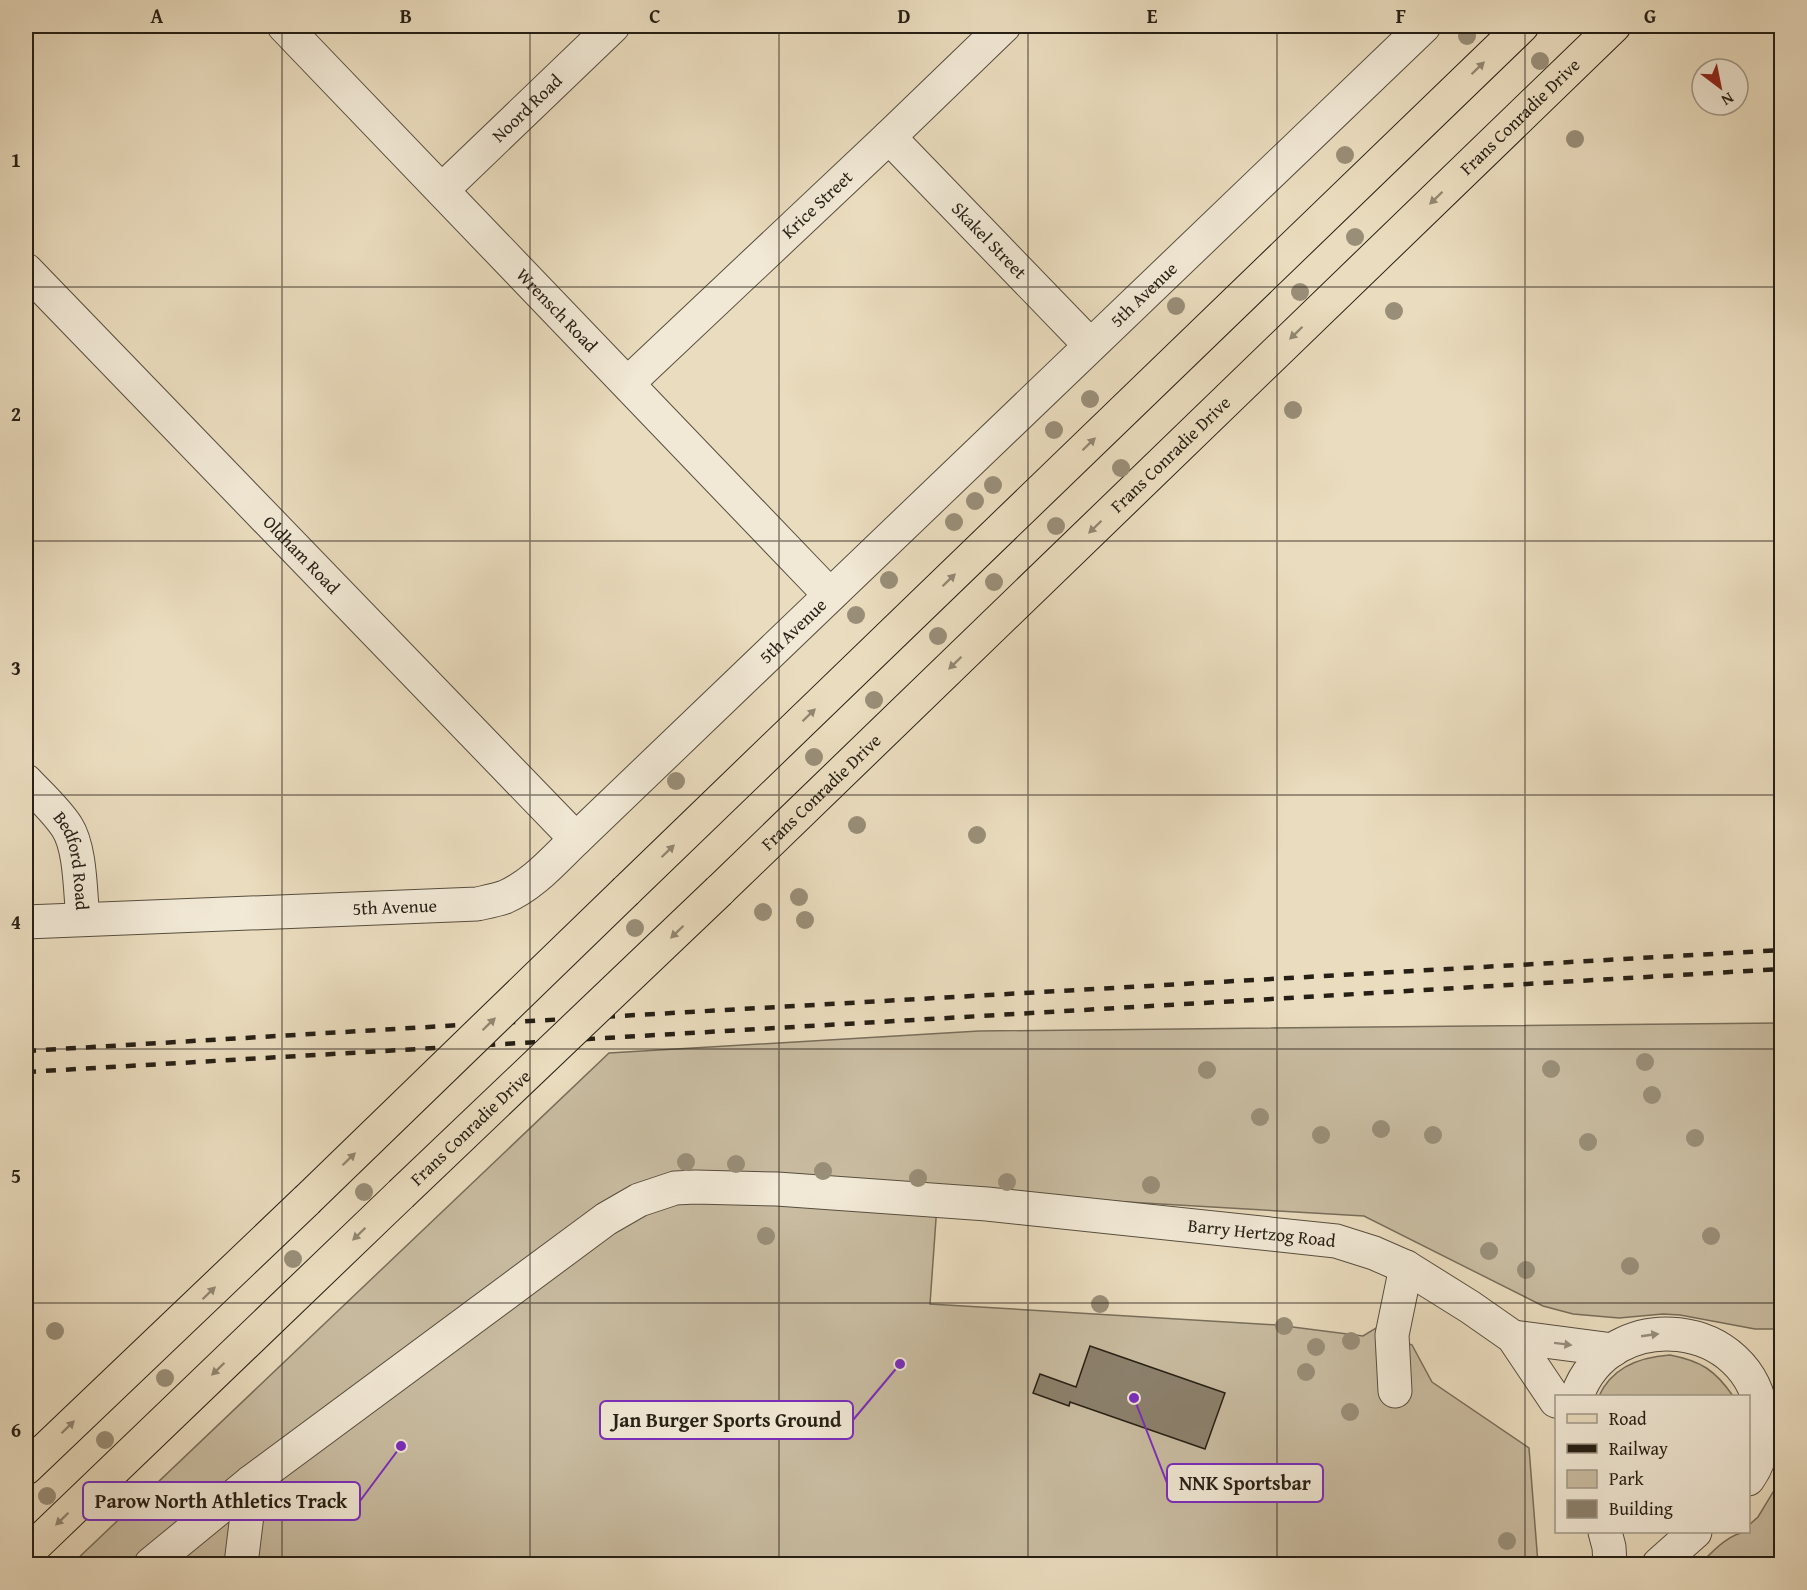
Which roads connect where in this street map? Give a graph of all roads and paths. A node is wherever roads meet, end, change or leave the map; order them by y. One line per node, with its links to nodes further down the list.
1 (284, 26): 8 (street, Wrensch Road)
2 (614, 26): 8 (street, Noord Road)
3 (1004, 26): 7 (street, Krice Street)
4 (1424, 26): 10 (street, 5th Avenue)
5 (1522, 26): 24 (main road, one-way to 5, bridge)
6 (1614, 26): 29 (main road, Frans Conradie Drive, one-way to 29, bridge)
7 (889, 137): 10 (street, Skakel Street); 11 (street, Krice Street)
8 (442, 190): 11 (street, Wrensch Road)
9 (26, 270): 14 (street, Oldham Road)
10 (1090, 345): 12 (street, 5th Avenue)
11 (628, 383): 12 (street, Wrensch Road)
12 (830, 595): 14 (street, 5th Avenue)
13 (26, 781): 15 (street, Bedford Road)
14 (576, 839): 15 (street, 5th Avenue)
15 (83, 919): 16 (street, 5th Avenue)
16 (26, 921)
17 (1406, 1267): 18 (street, Barry Hertzog Road); 20 (street); 26 (street, Barry Hertzog Road)
18 (1513, 1337): 19 (street, Barry Hertzog Road, one-way to 19); 22 (street, Barry Hertzog Road)
19 (1613, 1350): 21 (street); 23 (street, one-way to 23)
20 (1395, 1391)
21 (1578, 1395)
22 (1555, 1398)
23 (1773, 1427): 25 (street)
24 (26, 1468)
25 (1750, 1478)
26 (251, 1482): 30 (street, Barry Hertzog Road); 31 (street)
27 (1605, 1533): 32 (street)
28 (1694, 1533): 33 (street)
29 (26, 1554)
30 (151, 1564)
31 (241, 1564)
32 (1610, 1564)
33 (1659, 1564)

